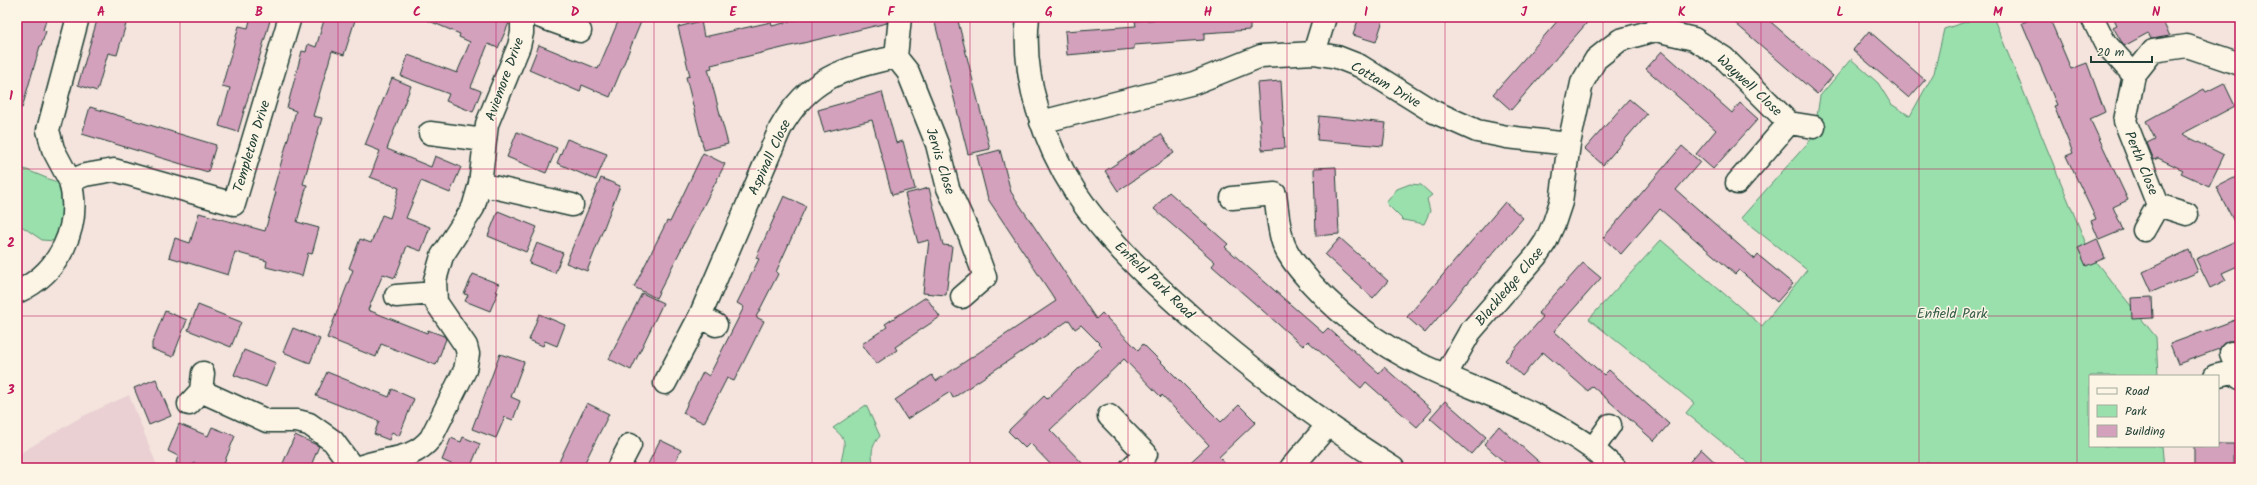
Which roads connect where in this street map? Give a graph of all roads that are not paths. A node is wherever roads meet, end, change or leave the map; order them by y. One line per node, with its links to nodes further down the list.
1 (78, 17): 20 (street)
2 (290, 17): 20 (street, Templeton Drive)
3 (522, 17): 18 (street, Aviemore Drive)
4 (541, 17): 9 (street)
5 (900, 17): 11 (street)
6 (1028, 17): 14 (street, Enfield Park Road)
7 (1325, 17): 10 (street)
8 (2092, 17): 13 (street)
9 (580, 31)
10 (1314, 52): 14 (street, Cottam Drive); 19 (street, Cottam Drive)
11 (896, 57): 31 (street, Jervis Close); 35 (street, Aspinall Close)
12 (2240, 64): 13 (street, Perth Close)
13 (2134, 75): 25 (street, Perth Close)
14 (1041, 122): 38 (street, Enfield Park Road)
15 (1790, 123): 16 (street, Waywell Close); 19 (street, Waywell Close); 21 (street, Waywell Close)
16 (1814, 127)
17 (429, 133): 18 (street, Aviemore Drive)
18 (484, 140): 22 (street, Aviemore Drive)
19 (1569, 144): 34 (street, Blackledge Close)
20 (70, 181): 28 (street)
21 (1737, 183)
22 (480, 184): 24 (street); 29 (street, Aviemore Drive)
23 (1232, 198): 34 (street)
24 (572, 205)
25 (2158, 205): 26 (street, Perth Close); 27 (street, Perth Close)
26 (2187, 214)
27 (2144, 230)
28 (17, 292)
29 (435, 293): 30 (street); 42 (street, Aviemore Drive)
30 (396, 296)
31 (962, 297)
32 (2236, 367): 33 (street)
33 (2217, 375)
34 (1445, 376): 41 (street)
35 (665, 383)
36 (198, 390): 43 (street)
37 (1109, 416): 46 (street)
38 (1328, 425): 47 (street); 48 (street, Enfield Park Road)
39 (1610, 425): 41 (street)
40 (630, 445): 45 (street)
41 (1593, 449): 49 (street)
42 (417, 461): 44 (street, Aviemore Drive)
43 (353, 468)
44 (357, 468)
45 (618, 468)
46 (1131, 468)
47 (1291, 468)
48 (1393, 468)
49 (1615, 468)

